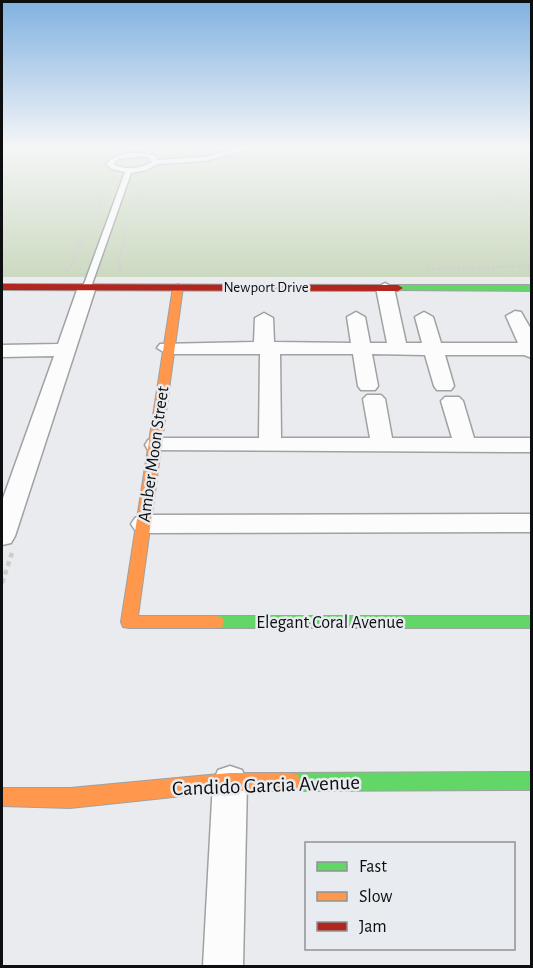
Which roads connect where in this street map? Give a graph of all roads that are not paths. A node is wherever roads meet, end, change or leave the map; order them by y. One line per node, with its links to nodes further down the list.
1 (123, 192): 3 (lane)
2 (2, 287): 3 (street, Newport Drive)
3 (95, 287): 4 (street, Newport Drive); 16 (street)
4 (178, 287): 5 (street, Newport Drive); 11 (street, Amber Moon Street)
5 (385, 288): 6 (street, Newport Drive); 14 (street)
6 (531, 288)
7 (515, 316): 17 (street)
8 (356, 317): 13 (street)
9 (424, 317): 15 (street)
10 (264, 318): 12 (street)
11 (167, 348): 12 (street); 20 (street, Amber Moon Street)
12 (270, 349): 13 (street); 19 (street)
13 (361, 349): 14 (street); 21 (street)
14 (398, 349): 15 (street)
15 (433, 349): 17 (street); 22 (street)
16 (65, 350): 18 (street); 24 (street)
17 (531, 350)
18 (2, 351)
19 (270, 444): 20 (street); 21 (street)
20 (156, 445): 26 (street, Amber Moon Street)
21 (382, 445): 22 (street)
22 (465, 445): 23 (street)
23 (531, 445)
24 (13, 471): 27 (street)
25 (531, 523): 26 (street)
26 (144, 524): 28 (street, Amber Moon Street)
27 (7, 543)
28 (129, 622): 29 (street, Elegant Coral Avenue)
29 (531, 622)
30 (531, 781): 31 (street, Candido Garcia Avenue)
31 (230, 782): 32 (street, Candido Garcia Avenue); 33 (street)
32 (2, 797)
33 (223, 966)

